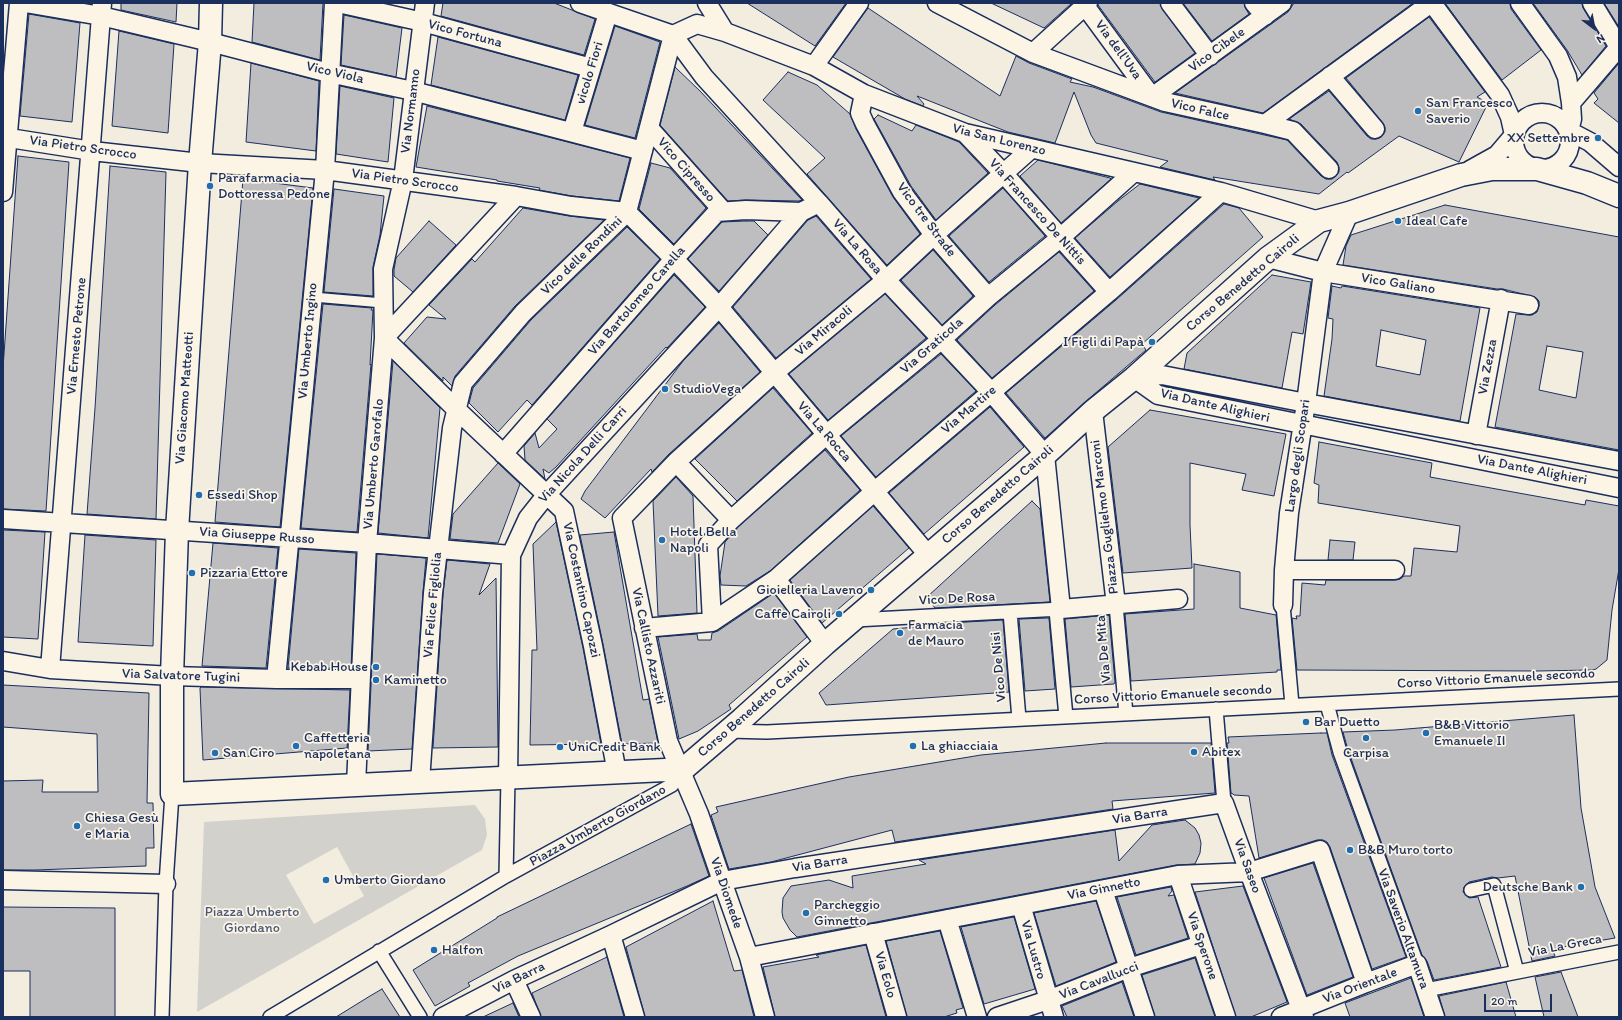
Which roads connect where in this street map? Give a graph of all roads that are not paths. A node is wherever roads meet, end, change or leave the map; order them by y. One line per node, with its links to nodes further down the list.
1 (19, 3): 42 (street)
2 (25, 3): 18 (street, Vico Viola)
3 (211, 3): 23 (street, Via Giacomo Matteotti)
4 (334, 3): 29 (street, Via Umberto Ingino)
5 (338, 3): 20 (street, Vico Fortuna)
6 (425, 3): 20 (street, Via Normanno)
7 (580, 3): 19 (street)
8 (707, 3): 21 (street)
9 (859, 3): 27 (street)
10 (1170, 3): 26 (street)
11 (1282, 3): 17 (street, Vico Cibele)
12 (1431, 3): 30 (street); 41 (street)
13 (1520, 3): 34 (street)
14 (1592, 3): 24 (street)
15 (1085, 4): 25 (street); 33 (street, Via dell'Uva)
16 (947, 5): 25 (street, Vico Falce)
17 (1260, 9): 26 (street, Vico Cibele)
18 (102, 10): 23 (street, Vico Viola); 44 (street, Via Ernesto Petrone)
19 (608, 13): 22 (street); 28 (street, vicolo Fiori)
20 (423, 22): 28 (street, Vico Fortuna); 31 (street, Via Normanno)
21 (725, 32): 22 (street, Via San Lorenzo); 27 (street, Via San Lorenzo)
22 (673, 35): 36 (street, Vico delle Rondini); 59 (street, Via La Rosa)
23 (210, 42): 29 (street, Vico Viola); 46 (street, Via Giacomo Matteotti)
24 (1619, 47): 34 (street)
25 (1033, 53): 33 (street, Vico Falce)
26 (1210, 56): 33 (street, Vico Cibele)
27 (814, 66): 32 (street, Via San Lorenzo)
28 (591, 68): 39 (street, vicolo Fiori)
29 (329, 73): 31 (street, Vico Viola); 50 (street, Via Umberto Ingino)
30 (1330, 76): 35 (street); 37 (street)
31 (414, 91): 39 (street, Vico Viola); 54 (street, Via Normanno)
32 (864, 94): 40 (street, Via San Lorenzo); 65 (street, Vico tre Strade)
33 (1152, 97): 35 (street, Vico Falce)
34 (1571, 103): 38 (street)
35 (1265, 124): 48 (street, Vico Falce)
36 (649, 128): 45 (street, Vico delle Rondini); 61 (street, Vico Cipresso)
37 (1375, 129)
38 (1569, 131): 41 (street); 47 (street); 49 (street)
39 (572, 132): 45 (street, Vico Viola)
40 (964, 133): 43 (street, Via San Lorenzo); 52 (street, Via Francesco De Nittis)
41 (1514, 135): 49 (street); 53 (street)
42 (6, 138): 44 (street, Via Pietro Scrocco); 55 (street)
43 (1031, 149): 51 (street, Via San Lorenzo); 52 (street, Via Miracoli)
44 (92, 151): 46 (street, Via Pietro Scrocco); 100 (street, Via Ernesto Petrone)
45 (643, 151): 60 (street, Vico delle Rondini)
46 (200, 163): 50 (street, Via Pietro Scrocco); 101 (street, Via Giacomo Matteotti)
47 (1619, 167)
48 (1330, 169)
49 (1537, 169): 53 (street); 58 (street)
50 (325, 170): 54 (street, Via Pietro Scrocco); 72 (street, Via Umberto Ingino)
51 (1134, 172): 56 (street, Via San Lorenzo); 66 (street, Via Graticola)
52 (1004, 174): 65 (street, Via Miracoli); 66 (street, Via Francesco De Nittis)
53 (1462, 175): 63 (street)
54 (403, 180): 57 (street, Via Pietro Scrocco); 75 (street, Via Normanno)
55 (3, 192)
56 (1221, 192): 64 (street, Via San Lorenzo); 71 (street, Via Martire)
57 (516, 196): 60 (street, Via Pietro Scrocco); 78 (street)
58 (1619, 196)
59 (819, 203): 62 (street, Via Nicola Delli Carri); 70 (street, Via La Rosa)
60 (627, 212): 68 (street); 84 (street, Vico delle Rondini)
61 (723, 212): 62 (street, Via Bartolomeo Carella); 68 (street, Via Bartolomeo Carella)
62 (801, 212): 77 (street, Via Nicola Delli Carri)
63 (1349, 213): 64 (street); 69 (street, Largo degli Scopari)
64 (1319, 221): 67 (street, Corso Benedetto Cairoli)
65 (934, 235): 70 (street, Via Miracoli); 73 (street, Vico tre Strade)
66 (1060, 238): 71 (street, Via Francesco De Nittis); 73 (street, Via Graticola)
67 (1268, 258): 69 (street, Vico Galiano); 81 (street, Corso Benedetto Cairoli)
68 (674, 259): 77 (street); 90 (street, Via Bartolomeo Carella)
69 (1323, 272): 74 (street, Vico Galiano); 83 (street, Largo degli Scopari)
70 (886, 280): 79 (street, Via La Rosa); 80 (street, Via Miracoli)
71 (1108, 292): 82 (street, Via Martire)
72 (313, 297): 75 (lane); 102 (street, Via Umberto Ingino)
73 (988, 297): 79 (street, Via Graticola)
74 (1501, 299): 76 (street, Vico Galiano); 89 (street, Via Zezza)
75 (383, 303): 78 (street, Via Normanno)
76 (1529, 305)
77 (719, 307): 80 (street, Via La Rocca); 96 (street, Via Nicola Delli Carri)
78 (384, 338): 84 (street, Via Costantino Capozzi); 103 (street, Via Umberto Garofalo)
79 (942, 339): 82 (street, Via La Rosa); 88 (street, Via Graticola)
80 (774, 373): 88 (street, Via La Rocca); 93 (street, Via Miracoli)
81 (1134, 378): 83 (street, Via Dante Alighieri); 85 (street, Corso Benedetto Cairoli); 86 (street, Via Dante Alighieri)
82 (991, 392): 91 (street, Via La Rosa); 95 (street, Via Martire)
83 (1306, 404): 86 (street, Largo degli Scopari); 89 (street, Via Dante Alighieri)
84 (457, 410): 87 (street, Vico delle Rondini); 90 (street, Via Costantino Capozzi)
85 (1093, 411): 91 (street, Corso Benedetto Cairoli); 111 (street, Piazza Guglielmo Marconi)
86 (1301, 425): 94 (street, Via Dante Alighieri); 107 (street, Largo degli Scopari)
87 (452, 428): 104 (street, Via Felice Figliolia)
88 (826, 435): 95 (street, Via La Rocca); 99 (street, Via Graticola)
89 (1476, 435): 92 (street, Via Dante Alighieri)
90 (503, 454): 96 (street, Via Costantino Capozzi)
91 (1045, 455): 106 (street, Corso Benedetto Cairoli); 113 (street)
92 (1619, 461)
93 (676, 462): 97 (street, Via Miracoli); 99 (street)
94 (1619, 488)
95 (875, 491): 106 (street, Via La Rocca); 109 (street, Via Martire)
96 (547, 494): 105 (street, Via Nicola Delli Carri); 133 (street, Via Costantino Capozzi)
97 (622, 518): 117 (street, Via Callisto Azzariti)
98 (3, 519): 100 (street, Via Giuseppe Russo)
99 (731, 520): 116 (street, Via Graticola)
100 (62, 523): 101 (street, Via Giuseppe Russo); 120 (street, Via Ernesto Petrone)
101 (177, 531): 102 (street, Via Giuseppe Russo); 121 (street, Via Giacomo Matteotti)
102 (290, 538): 103 (street, Via Giuseppe Russo); 122 (street, Via Umberto Ingino)
103 (367, 544): 104 (street, Via Giuseppe Russo); 123 (street, Via Umberto Garofalo)
104 (438, 549): 105 (street, Via Giuseppe Russo); 135 (street, Via Felice Figliolia)
105 (511, 555): 134 (street, Via Nicola Delli Carri)
106 (929, 556): 115 (street, Corso Benedetto Cairoli)
107 (1284, 570): 108 (street); 112 (street, Largo degli Scopari)
108 (1395, 570)
109 (776, 579): 116 (street, Via Martire); 118 (street)
110 (1178, 599): 111 (street)
111 (1116, 604): 113 (street, Piazza Guglielmo Marconi); 128 (street, Via De Mita)
112 (1283, 604): 126 (street, Largo degli Scopari)
113 (1058, 610): 114 (street, Vico De Rosa); 129 (street)
114 (1010, 612): 115 (street, Vico De Rosa); 130 (street, Vico De Nisi)
115 (855, 620): 118 (street, Corso Benedetto Cairoli)
116 (712, 622): 117 (street)
117 (644, 628): 132 (street, Via Callisto Azzariti)
118 (825, 644): 131 (street, Corso Benedetto Cairoli)
119 (3, 661): 120 (street, Via Salvatore Tugini)
120 (50, 669): 121 (street, Via Salvatore Tugini)
121 (172, 676): 122 (street, Via Salvatore Tugini); 137 (street, Via Giacomo Matteotti)
122 (276, 679): 123 (street, Via Salvatore Tugini)
123 (360, 679): 136 (street, Via Umberto Garofalo)
124 (1619, 689): 125 (street, Corso Vittorio Emanuele secondo)
125 (1327, 704): 126 (street, Corso Vittorio Emanuele secondo); 155 (street, Via Saverio Altamura)
126 (1292, 705): 127 (street, Corso Vittorio Emanuele secondo)
127 (1216, 709): 128 (street, Corso Vittorio Emanuele secondo); 138 (street, Via Saseo)
128 (1126, 714): 129 (street, Corso Vittorio Emanuele secondo)
129 (1066, 717): 130 (street, Corso Vittorio Emanuele secondo)
130 (1019, 719): 131 (street, Corso Vittorio Emanuele secondo)
131 (728, 731): 132 (street, Corso Benedetto Cairoli)
132 (680, 772): 133 (street, Piazza Umberto Giordano); 141 (street, Piazza Umberto Giordano); 143 (street, Via Diomede)
133 (617, 773): 134 (street, Piazza Umberto Giordano)
134 (508, 778): 135 (street, Piazza Umberto Giordano); 141 (street, Piazza Umberto Giordano)
135 (420, 782): 136 (street, Piazza Umberto Giordano)
136 (356, 785): 137 (street, Piazza Umberto Giordano)
137 (172, 794): 144 (street)
138 (1224, 803): 139 (street, Via Saseo); 143 (street, Via Barra)
139 (1248, 872): 140 (street, Via Ginnetto); 159 (street, Via Ginnetto); 162 (street, Via Saseo)
140 (1178, 875): 145 (street, Via Ginnetto); 151 (street, Via Sperone)
141 (506, 876): 152 (street, Piazza Umberto Giordano)
142 (3, 880): 144 (street)
143 (722, 881): 150 (street, Via Barra); 154 (street, Via Diomede)
144 (166, 884): 163 (street)
145 (1103, 890): 147 (street, Via Ginnetto); 156 (street)
146 (1471, 890): 157 (street, Via La Greca)
147 (1021, 905): 148 (street, Via Ginnetto); 161 (street, Via Lustro)
148 (947, 919): 149 (street, Via Ginnetto); 171 (street)
149 (873, 933): 154 (street, Via Ginnetto); 170 (street, Via Eolo)
150 (611, 935): 158 (street, Via Barra); 168 (street)
151 (1201, 945): 156 (street, Via Cavallucci); 175 (street, Via Sperone)
152 (379, 951): 164 (street, Piazza Umberto Giordano); 165 (street)
153 (1619, 952): 157 (street, Via La Greca)
154 (749, 957): 169 (street, Via Diomede)
155 (1417, 964): 159 (street, Via Orientale); 160 (street, Via Saverio Altamura)
156 (1129, 968): 161 (street, Via Cavallucci); 174 (street)
157 (1517, 972): 160 (street, Via La Greca)
158 (514, 980): 166 (street, Via Barra); 167 (street)
159 (1366, 983): 162 (street, Via Orientale)
160 (1426, 990): 177 (street, Via Saverio Altamura)
161 (1048, 1000): 172 (street, Via Cavallucci); 173 (street, Via Lustro)
162 (1303, 1013): 176 (street, Via Orientale)
163 (162, 1017)
164 (270, 1017)
165 (420, 1017)
166 (443, 1017)
167 (531, 1017)
168 (635, 1017)
169 (765, 1017)
170 (897, 1017)
171 (976, 1017)
172 (996, 1017)
173 (1054, 1017)
174 (1145, 1017)
175 (1226, 1017)
176 (1282, 1017)
177 (1435, 1017)

